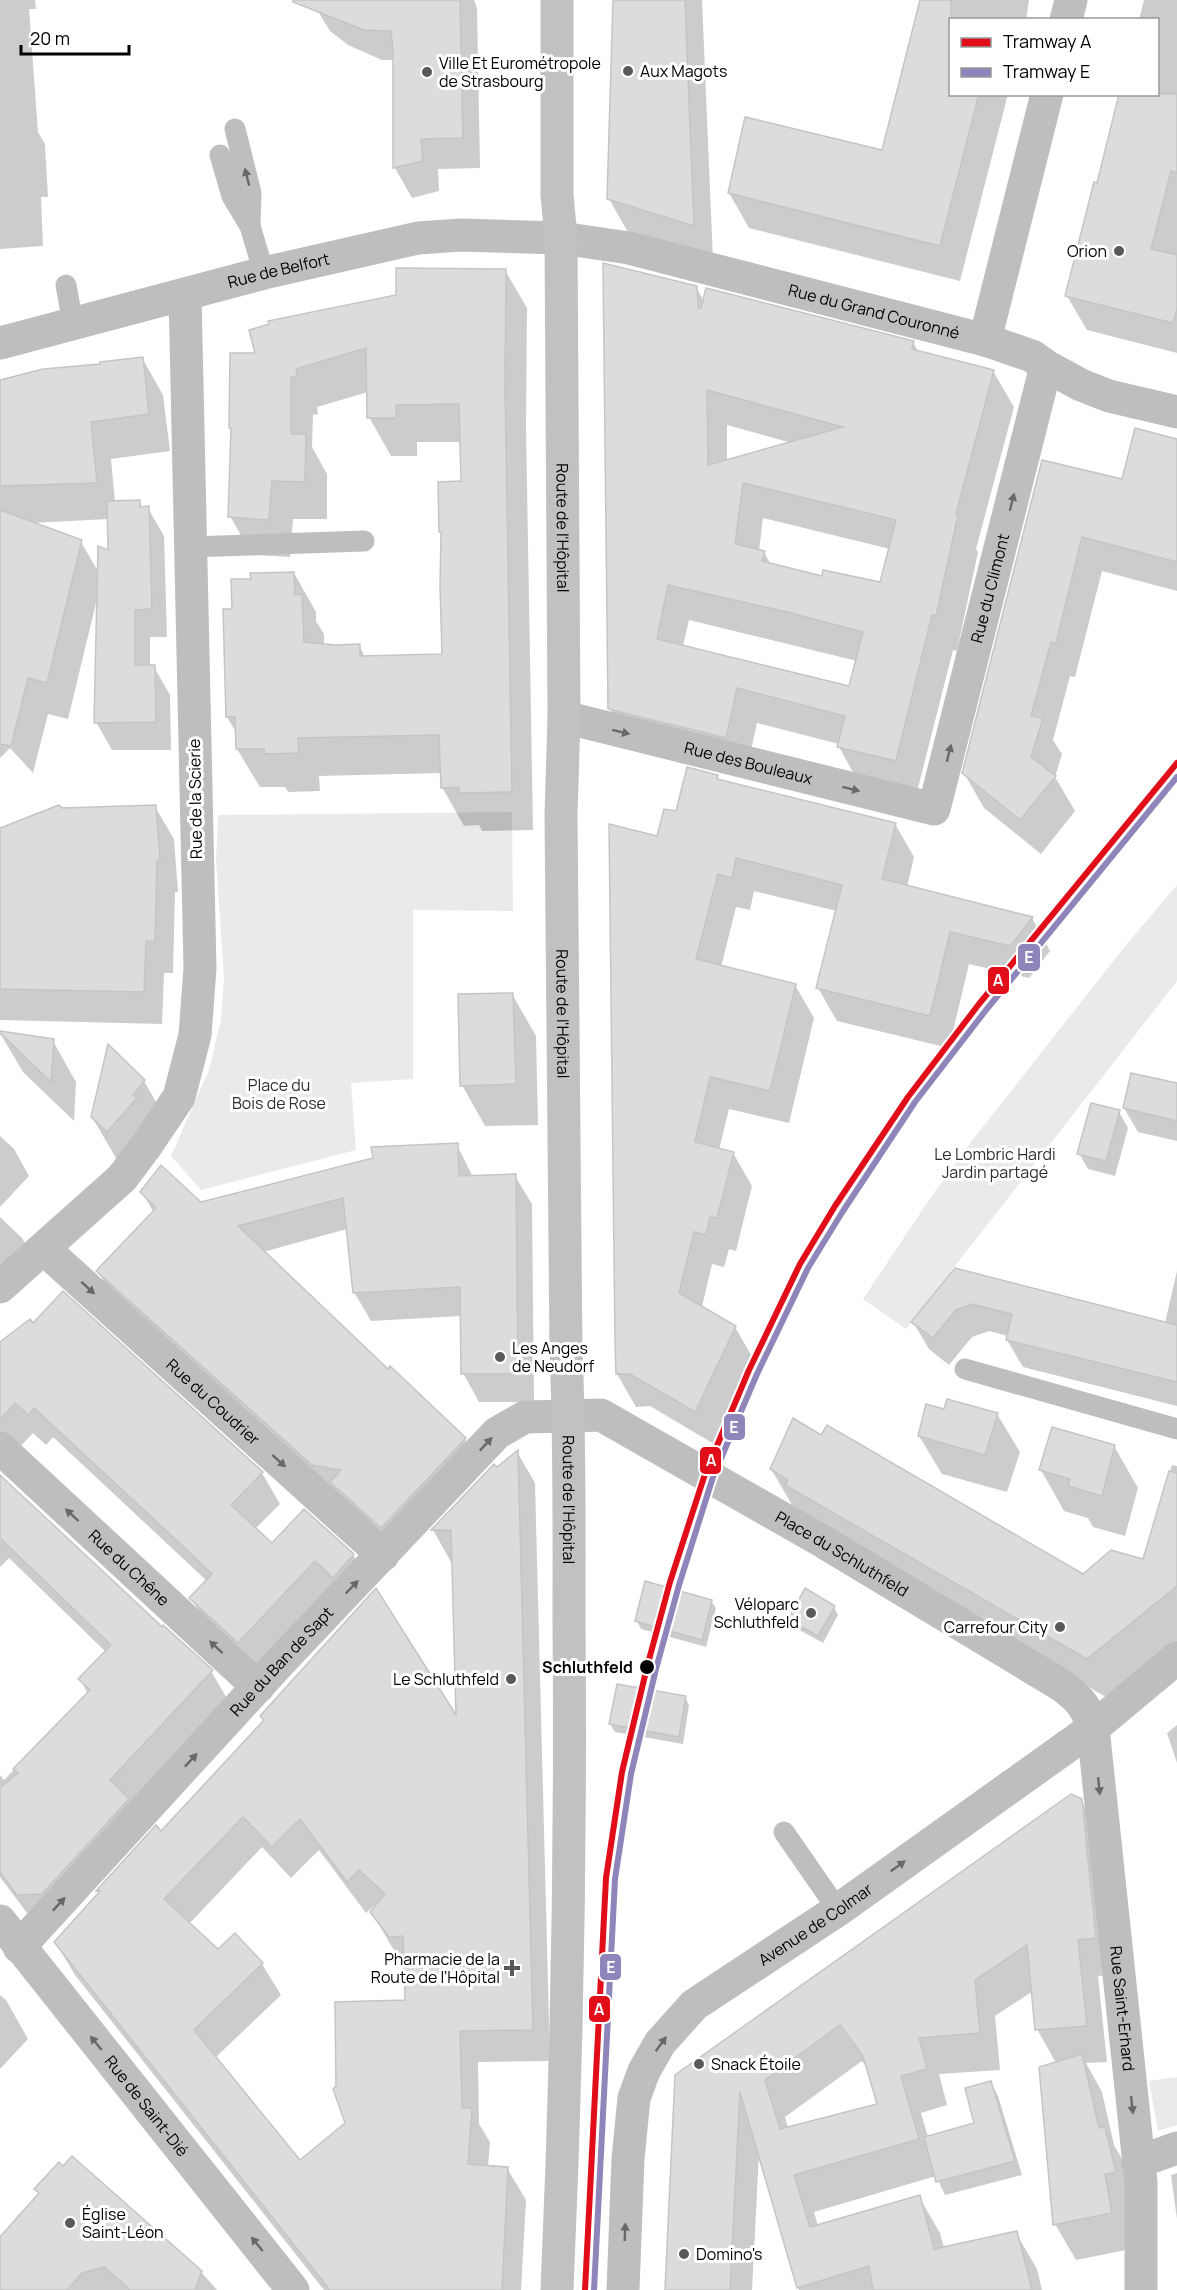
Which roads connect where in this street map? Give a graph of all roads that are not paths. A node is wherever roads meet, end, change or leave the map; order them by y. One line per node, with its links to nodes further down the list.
1 (557, 0): 8 (main road, Route de l'Hôpital)
2 (1071, 0): 3 (street)
3 (1066, 18)
4 (1046, 96): 13 (street)
5 (235, 129): 7 (lane, one-way to 5)
6 (220, 155): 7 (lane)
7 (250, 226): 9 (lane)
8 (561, 238): 9 (street, Rue de Belfort); 13 (street, Rue du Grand Couronné); 19 (main road, Route de l'Hôpital)
9 (264, 273): 11 (street, Rue de Belfort)
10 (66, 285): 12 (lane)
11 (185, 294): 12 (street, Rue de Belfort); 18 (street, Rue de la Scierie)
12 (73, 324): 14 (street, Rue de Belfort)
13 (985, 340): 15 (street, Rue du Grand Couronné)
14 (0, 343)
15 (1046, 366): 16 (street, Rue du Grand Couronné); 20 (street, Rue du Climont, one-way to 15)
16 (1177, 412)
17 (364, 541): 18 (lane)
18 (190, 547): 21 (street, Rue de la Scierie)
19 (564, 717): 20 (street, Rue des Bouleaux, one-way to 20); 24 (main road, Route de l'Hôpital)
20 (934, 809)
21 (44, 1249): 22 (street, Rue de la Scierie); 27 (street, Rue du Coudrier, one-way to 27)
22 (0, 1287)
23 (965, 1369): 25 (lane)
24 (569, 1416): 27 (street, Rue du Ban de Sapt, one-way to 24); 30 (street, Place du Schluthfeld); 38 (main road, Route de l'Hôpital)
25 (1177, 1430)
26 (0, 1448): 29 (street, Rue du Chêne, one-way to 26)
27 (383, 1555): 29 (street, Rue du Ban de Sapt, one-way to 27)
28 (1177, 1658): 30 (street, Avenue de Colmar)
29 (258, 1687): 34 (street, Rue du Ban de Sapt, one-way to 29)
30 (1093, 1728): 32 (street, Avenue de Colmar, one-way to 30); 36 (street, Rue Saint-Erhard, one-way to 36)
31 (784, 1832): 32 (lane)
32 (838, 1910): 39 (street, Avenue de Colmar, one-way to 32)
33 (0, 1921): 34 (street, Rue de Saint-Dié)
34 (19, 1947): 37 (street, Rue de Saint-Dié, one-way to 34)
35 (1177, 2148): 36 (street)
36 (1138, 2162): 40 (street, Rue Saint-Erhard)
37 (293, 2290)
38 (557, 2290)
39 (623, 2290)
40 (1141, 2290)

